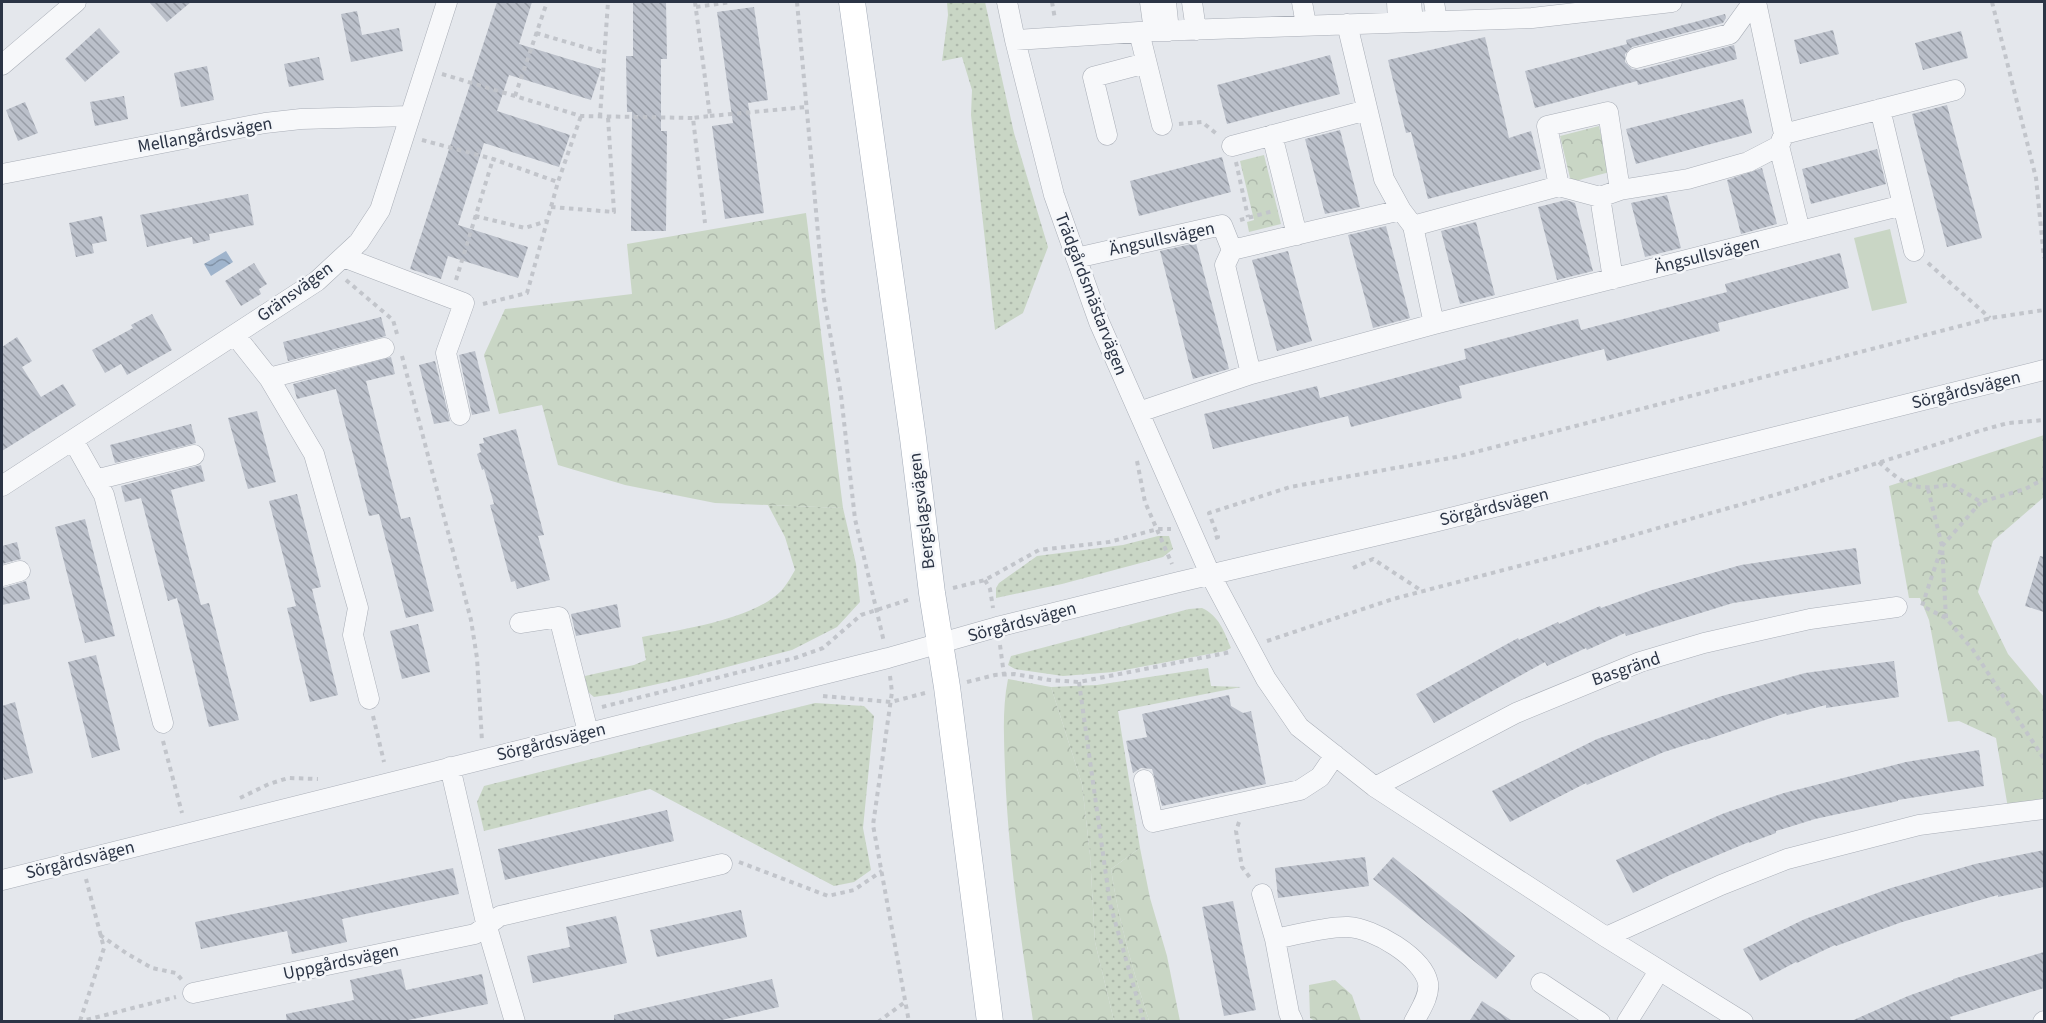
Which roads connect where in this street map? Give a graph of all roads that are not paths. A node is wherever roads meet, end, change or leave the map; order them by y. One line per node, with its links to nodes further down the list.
1 (76, 2): 24 (street)
2 (447, 2): 28 (street, Gränsvägen)
3 (852, 2): 62 (main road, Bergslagsvägen)
4 (1007, 2): 21 (street, Trädgårdsmästarvägen)
5 (1150, 2): 20 (street)
6 (1166, 2): 20 (street)
7 (1192, 2): 19 (street)
8 (1302, 2): 18 (street)
9 (1397, 2): 16 (street)
10 (1411, 2): 16 (street)
11 (1670, 2): 13 (street)
12 (1754, 2): 22 (street); 32 (street)
13 (1637, 4): 14 (street)
14 (1531, 10): 15 (street)
15 (1436, 11): 16 (street)
16 (1406, 22): 17 (street)
17 (1347, 24): 18 (street); 27 (street)
18 (1306, 25): 19 (street)
19 (1196, 30): 20 (street)
20 (1154, 31): 21 (street); 23 (street)
21 (1015, 40): 44 (street, Trädgårdsmästarvägen)
22 (1636, 58)
23 (1146, 63): 29 (street); 30 (street)
24 (2, 65)
25 (1956, 90): 26 (street)
26 (1880, 109): 32 (street); 38 (street)
27 (1367, 110): 31 (street); 39 (street)
28 (410, 116): 34 (street, Mellangårdsvägen); 45 (street, Gränsvägen)
29 (1162, 125)
30 (1107, 135)
31 (1272, 135): 33 (street); 41 (street)
32 (1781, 140): 36 (street); 40 (street)
33 (1232, 146)
34 (2, 174)
35 (1559, 186): 36 (street); 37 (street); 39 (street, Ängsullsvägen)
36 (1620, 189): 37 (street)
37 (1600, 197): 46 (street)
38 (1904, 205): 40 (street, Ängsullsvägen); 43 (street)
39 (1407, 218): 41 (street, Ängsullsvägen); 47 (street)
40 (1800, 231): 46 (street, Ängsullsvägen)
41 (1297, 235): 42 (street, Ängsullsvägen)
42 (1232, 250): 44 (street, Ängsullsvägen); 51 (street, Ängsullsvägen)
43 (1914, 251)
44 (1076, 258): 53 (street, Trädgårdsmästarvägen)
45 (337, 262): 48 (street, Gränsvägen); 54 (street)
46 (1614, 279): 47 (street, Ängsullsvägen)
47 (1434, 324): 51 (street, Ängsullsvägen)
48 (235, 334): 52 (street); 55 (street, Gränsvägen)
49 (395, 349): 52 (street)
50 (2044, 370): 59 (street, Sörgårdsvägen)
51 (1251, 374): 53 (street, Ängsullsvägen)
52 (269, 378): 63 (street)
53 (1139, 412): 59 (street, Trädgårdsmästarvägen)
54 (460, 415)
55 (73, 440): 57 (street); 58 (street, Gränsvägen)
56 (194, 455): 57 (street)
57 (96, 480): 64 (street)
58 (2, 486)
59 (1210, 574): 62 (street, Sörgårdsvägen); 66 (street)
60 (1897, 607): 69 (street, Basgränd)
61 (520, 623): 65 (street)
62 (940, 644): 65 (street, Sörgårdsvägen); 82 (main road, Bergslagsvägen)
63 (369, 699)
64 (163, 723)
65 (588, 732): 67 (street, Sörgårdsvägen)
66 (1335, 755): 68 (street); 69 (street)
67 (450, 767): 72 (street, Sörgårdsvägen); 74 (street)
68 (1144, 780)
69 (1375, 787): 75 (street)
70 (2044, 809): 75 (street)
71 (722, 864): 74 (street, Uppgårdsvägen)
72 (2, 880)
73 (1262, 894): 76 (street)
74 (487, 927): 79 (street, Uppgårdsvägen); 81 (street)
75 (1606, 937): 77 (street)
76 (1275, 939): 83 (street); 84 (street)
77 (1659, 971): 85 (street); 86 (street)
78 (1541, 983): 80 (street)
79 (193, 993)
80 (1588, 1018)
81 (515, 1022)
82 (990, 1022)
83 (1293, 1022)
84 (1414, 1022)
85 (1628, 1022)
86 (1743, 1022)

